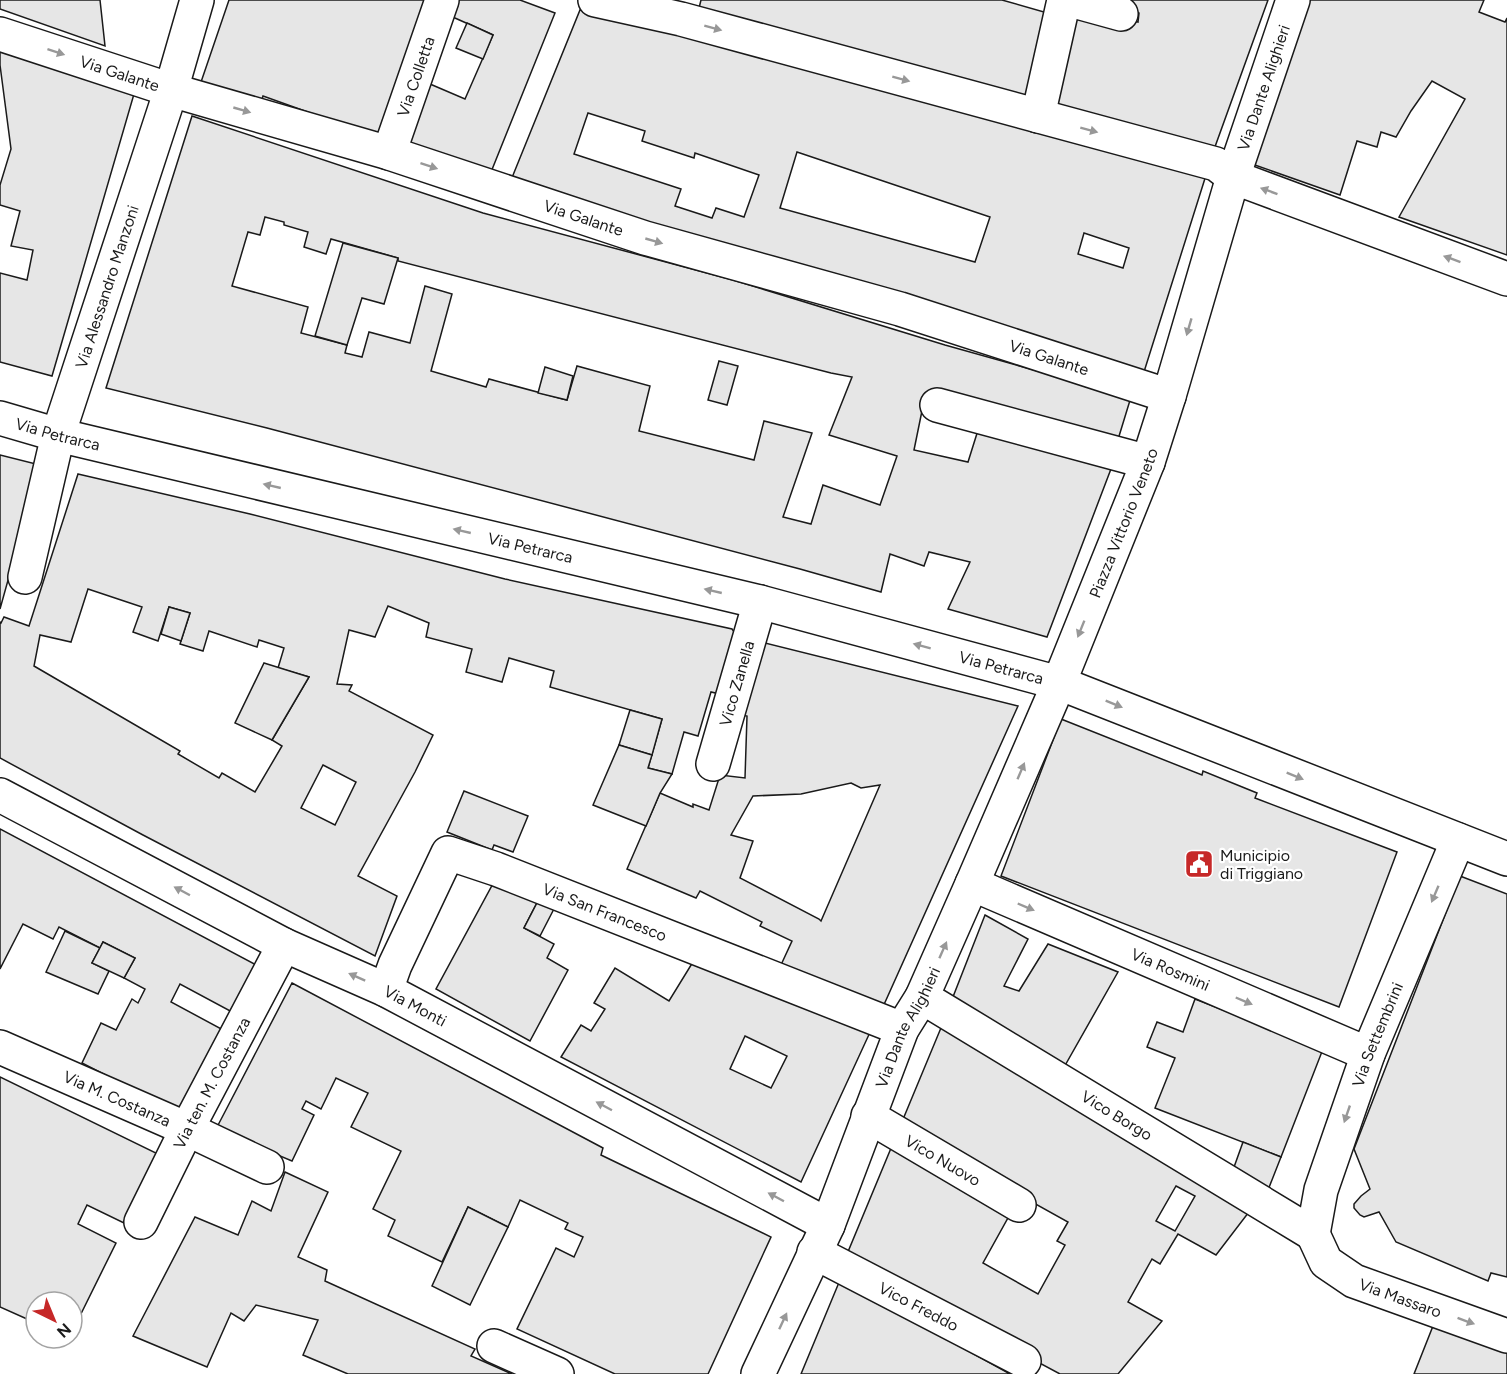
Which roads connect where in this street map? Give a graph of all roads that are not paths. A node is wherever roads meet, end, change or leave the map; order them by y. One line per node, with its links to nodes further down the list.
1 (197, 0): 10 (street, Via Alessandro Manzoni)
2 (442, 0): 12 (street, Via Colletta)
3 (595, 0): 7 (street)
4 (1064, 0): 11 (street)
5 (1070, 0): 8 (street)
6 (1293, 0): 13 (street, Via Dante Alighieri)
7 (684, 10): 11 (street, one-way to 11)
8 (1121, 14)
9 (0, 34): 10 (street, Via Galante, one-way to 10)
10 (171, 90): 12 (street, Via Galante, one-way to 12); 18 (street, Via Alessandro Manzoni)
11 (1038, 116): 13 (street, one-way to 13)
12 (390, 153): 15 (street, Via Galante, one-way to 15)
13 (1233, 177): 14 (street, one-way to 13); 15 (street, Piazza Vittorio Veneto, one-way to 15)
14 (1507, 279)
15 (1169, 396): 19 (street, Piazza Vittorio Veneto)
16 (937, 405): 19 (street)
17 (0, 418): 18 (street, Via Petrarca)
18 (58, 435): 20 (street, Via Alessandro Manzoni); 21 (street, Via Petrarca, one-way to 18)
19 (1148, 462): 22 (street, Piazza Vittorio Veneto, one-way to 22)
20 (25, 577)
21 (760, 602): 22 (street, Via Petrarca, one-way to 21); 23 (street, Vico Zanella)
22 (1059, 683): 25 (street, one-way to 25); 27 (street, Via Dante Alighieri, one-way to 22)
23 (713, 764)
24 (0, 795): 28 (street, Via Monti, one-way to 24)
25 (1458, 840): 26 (street); 33 (street, Via Settembrini, one-way to 33)
26 (1507, 860)
27 (972, 884): 30 (street, Via Dante Alighieri, one-way to 27); 33 (street, Via Rosmini, one-way to 33)
28 (284, 945): 29 (street, Via Monti, one-way to 28); 35 (street, Via ten. M. Costanza)
29 (386, 990): 31 (street, Via San Francesco); 40 (street, Via Monti, one-way to 29)
30 (922, 997): 31 (street, Via Dante Alighieri); 39 (street, Vico Borgo)
31 (902, 1029): 34 (street, Via Dante Alighieri)
32 (0, 1047): 35 (street, Via M. Costanza)
33 (1368, 1054): 39 (street, Via Settembrini, one-way to 39)
34 (868, 1116): 37 (street, Vico Nuovo); 40 (street, Via Dante Alighieri)
35 (187, 1129): 36 (street, Via M. Costanza); 38 (street, Via ten. M. Costanza)
36 (267, 1167)
37 (1018, 1205)
38 (141, 1222)
39 (1313, 1234): 41 (street, Via Massaro, one-way to 41)
40 (821, 1239): 43 (street, Vico Freddo); 45 (street, Via Dante Alighieri, one-way to 40)
41 (1507, 1336)
42 (494, 1346): 44 (street)
43 (1024, 1361)
44 (557, 1374)
45 (758, 1374)

